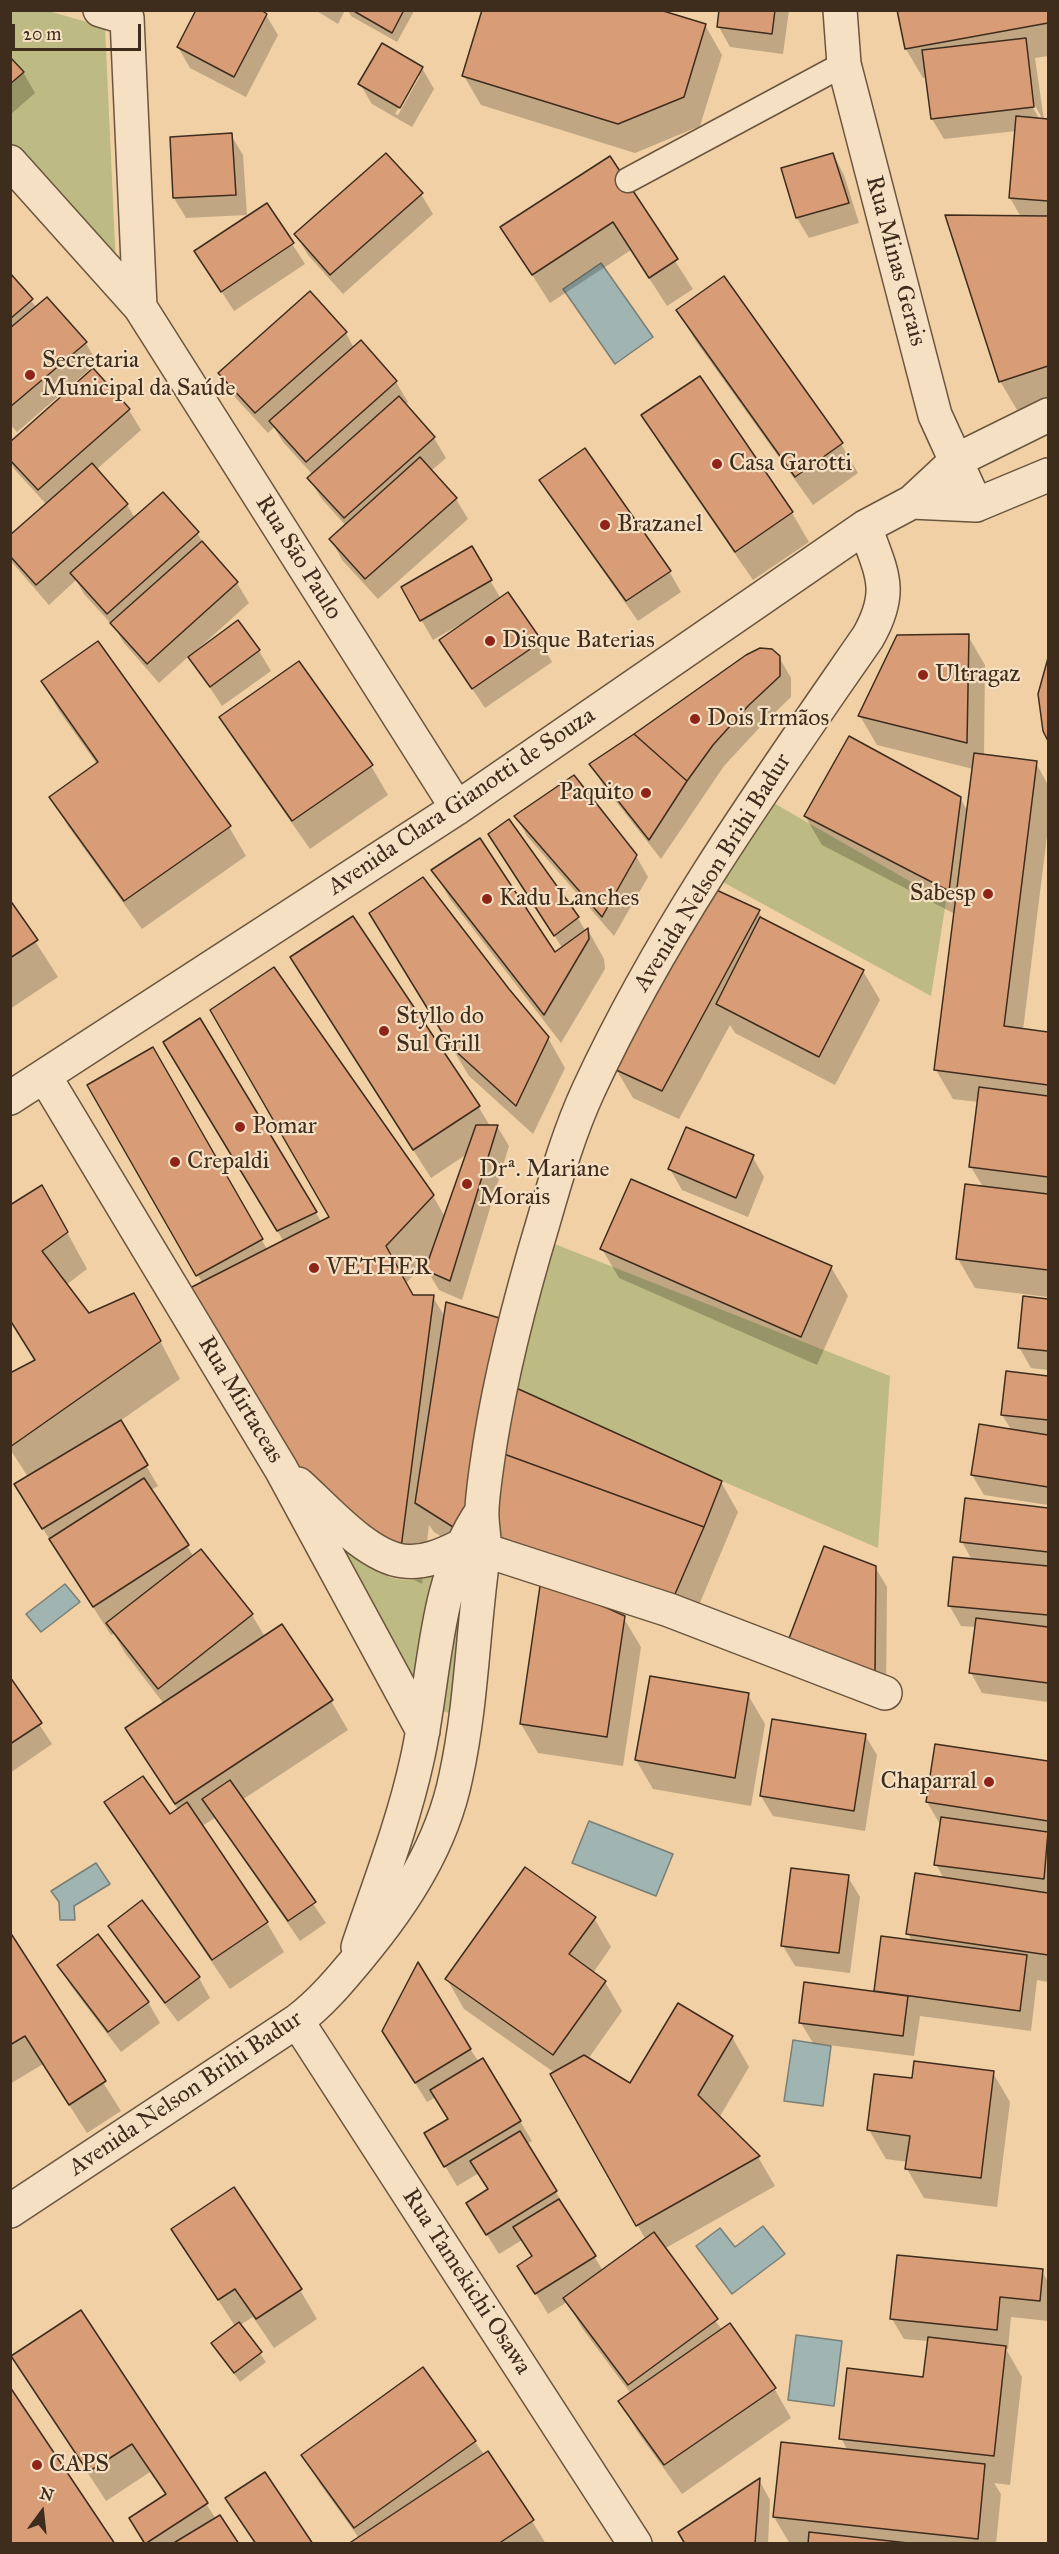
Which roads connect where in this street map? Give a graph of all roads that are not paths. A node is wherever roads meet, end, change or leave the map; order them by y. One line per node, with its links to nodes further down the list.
1 (840, 10): 3 (street, Rua Minas Gerais)
2 (120, 13): 6 (street, Rua São Paulo)
3 (844, 64): 5 (lane); 8 (street, Rua Minas Gerais)
4 (10, 162): 6 (street, Rua São Paulo)
5 (628, 180)
6 (140, 307): 13 (street, Rua São Paulo)
7 (1048, 415): 8 (street, Avenida Clara Gianotti de Souza)
8 (957, 460): 10 (street, Avenida Clara Gianotti de Souza); 11 (street, Rua Minas Gerais)
9 (1048, 475): 11 (street)
10 (912, 502): 11 (street); 12 (street, Avenida Clara Gianotti de Souza)
11 (976, 505)
12 (866, 527): 13 (street, Avenida Clara Gianotti de Souza); 17 (street, Avenida Nelson Brihi Badur)
13 (457, 808): 14 (street, Avenida Clara Gianotti de Souza)
14 (45, 1077): 15 (street, Avenida Clara Gianotti de Souza); 16 (street, Rua Mirtaceas)
15 (10, 1098)
16 (281, 1468): 17 (street); 19 (street, Rua Mirtaceas)
17 (472, 1548): 18 (street); 19 (street, Avenida Nelson Brihi Badur); 20 (street, Avenida Nelson Brihi Badur)
18 (885, 1693)
19 (423, 1731): 20 (street); 21 (street, Avenida Nelson Brihi Badur)
20 (463, 1738): 21 (street, Avenida Nelson Brihi Badur)
21 (352, 1966): 22 (street, Avenida Nelson Brihi Badur)
22 (297, 2021): 23 (street, Avenida Nelson Brihi Badur); 24 (street, Rua Tamekichi Osawa)
23 (10, 2211)
24 (635, 2544)

